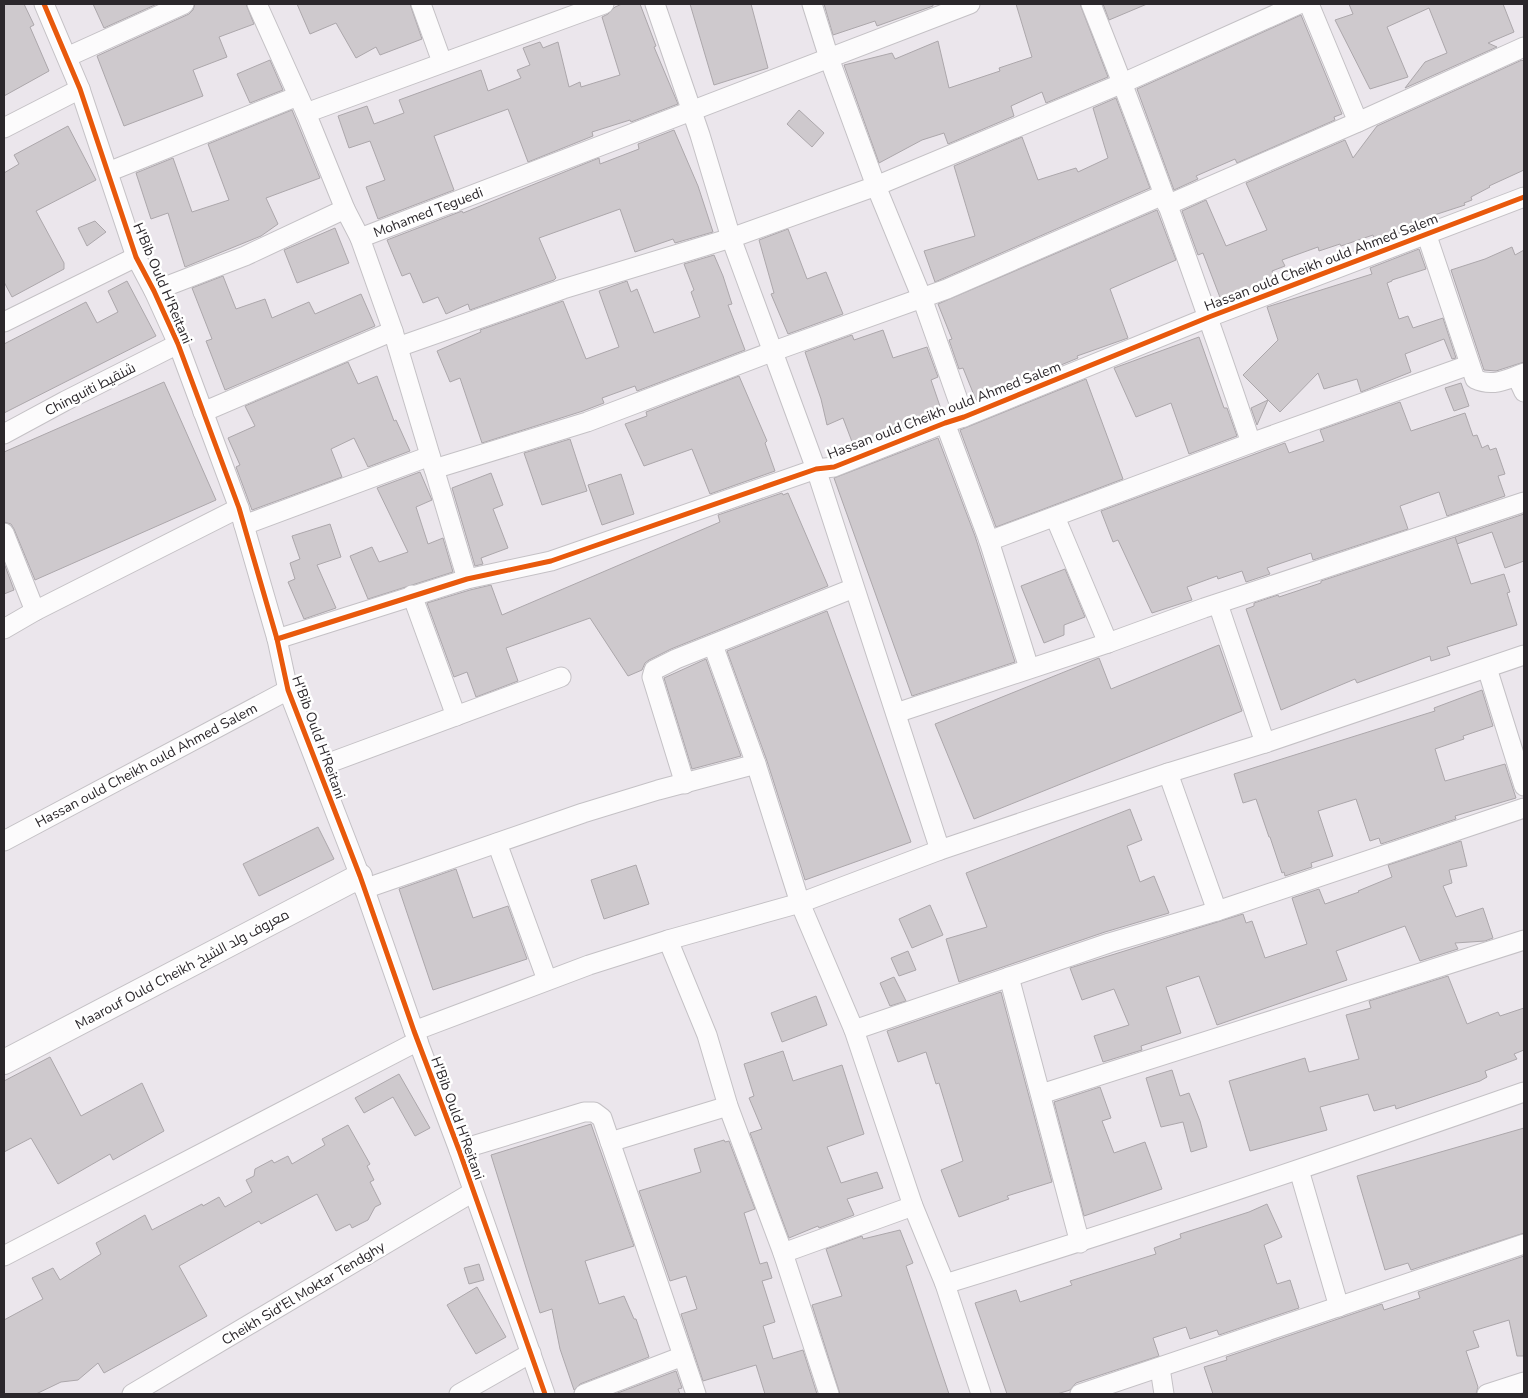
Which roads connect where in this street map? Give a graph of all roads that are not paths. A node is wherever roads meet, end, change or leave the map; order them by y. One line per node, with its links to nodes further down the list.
1 (44, 4): 13 (street, H'Bib Ould H'Reitani)
2 (184, 4): 13 (street)
3 (257, 4): 18 (street, Mohamed Teguedi)
4 (421, 4): 15 (street)
5 (604, 4): 15 (street)
6 (655, 4): 19 (street)
7 (812, 4): 14 (street)
8 (970, 4): 14 (street, Mohamed Teguedi)
9 (1091, 4): 16 (street)
10 (1298, 4): 16 (street)
11 (1309, 4): 20 (street)
12 (1524, 47): 20 (street)
13 (68, 57): 17 (street, H'Bib Ould H'Reitani)
14 (829, 58): 19 (street, Mohamed Teguedi); 23 (street)
15 (442, 62): 18 (street)
16 (1123, 83): 23 (street); 25 (street)
17 (80, 89): 21 (street); 22 (street, H'Bib Ould H'Reitani)
18 (302, 104): 22 (street); 26 (street, Mohamed Teguedi)
19 (691, 111): 28 (street, Mohamed Teguedi); 29 (street)
20 (1358, 122): 25 (street)
21 (4, 128)
22 (108, 172): 30 (street, H'Bib Ould H'Reitani)
23 (876, 186): 29 (street); 32 (street)
24 (1524, 197): 27 (street, Hassan ould Cheikh ould Ahmed Salem)
25 (1165, 200): 32 (street); 33 (street)
26 (345, 209): 28 (street, Mohamed Teguedi); 31 (street)
27 (1426, 234): 33 (street, Hassan ould Cheikh ould Ahmed Salem); 38 (street)
28 (360, 238): 35 (street)
29 (731, 238): 35 (street); 37 (street)
30 (136, 257): 31 (street, H'Bib Ould H'Reitani); 34 (street)
31 (154, 291): 36 (street, H'Bib Ould H'Reitani)
32 (922, 298): 37 (street); 41 (street)
33 (1209, 316): 41 (street, Hassan ould Cheikh ould Ahmed Salem); 44 (street)
34 (4, 322)
35 (395, 339): 40 (street); 45 (street)
36 (178, 344): 40 (street, H'Bib Ould H'Reitani); 43 (street, Chinguiti شنقيط)
37 (774, 351): 45 (street); 46 (street)
38 (1469, 365): 39 (street); 44 (street)
39 (1522, 381)
40 (203, 412): 48 (street, H'Bib Ould H'Reitani)
41 (964, 417): 42 (street, Hassan ould Cheikh ould Ahmed Salem)
42 (945, 423): 46 (street, Hassan ould Cheikh ould Ahmed Salem); 51 (street)
43 (4, 434)
44 (1251, 443): 49 (street)
45 (432, 462): 48 (street); 52 (street)
46 (816, 469): 52 (street, Hassan ould Cheikh ould Ahmed Salem); 53 (street)
47 (1524, 502): 55 (street)
48 (242, 517): 56 (street); 58 (street, H'Bib Ould H'Reitani)
49 (1055, 517): 51 (street); 59 (street)
50 (4, 533): 56 (street)
51 (989, 542): 62 (street)
52 (467, 579): 54 (street, Hassan ould Cheikh ould Ahmed Salem)
53 (854, 588): 60 (street); 66 (street)
54 (412, 595): 58 (street, Hassan ould Cheikh ould Ahmed Salem); 67 (street)
55 (1218, 604): 59 (street); 68 (street)
56 (35, 611): 57 (street)
57 (4, 629)
58 (276, 639): 65 (street, H'Bib Ould H'Reitani)
59 (1108, 643): 62 (street)
60 (713, 645): 69 (street); 72 (street)
61 (1524, 655): 63 (street)
62 (1029, 668): 66 (street)
63 (1487, 668): 68 (street); 73 (street)
64 (561, 677): 67 (street)
65 (288, 690): 70 (street, H'Bib Ould H'Reitani); 75 (street, Hassan ould Cheikh ould Ahmed Salem)
66 (896, 713): 77 (street)
67 (456, 716): 70 (street)
68 (1265, 743): 71 (street)
69 (756, 764): 72 (street); 79 (street)
70 (318, 767): 78 (street, H'Bib Ould H'Reitani)
71 (1168, 773): 77 (street); 80 (street)
72 (686, 784): 76 (street)
73 (1524, 786)
74 (1524, 808): 80 (street)
75 (4, 841)
76 (497, 843): 78 (street); 84 (street)
77 (940, 850): 79 (street)
78 (362, 882): 86 (street, H'Bib Ould H'Reitani); 87 (street, Maarouf Ould Cheikh معروف ولد الشيخ)
79 (800, 903): 81 (street); 85 (street)
80 (1217, 911): 83 (street)
81 (668, 940): 84 (street); 90 (street)
82 (1524, 940): 89 (street)
83 (1009, 977): 85 (street); 89 (street)
84 (547, 980): 86 (street)
85 (854, 1030): 95 (street)
86 (416, 1036): 92 (street, H'Bib Ould H'Reitani); 99 (street)
87 (4, 1062)
88 (1524, 1092): 93 (street)
89 (1041, 1094): 96 (street)
90 (728, 1106): 91 (street); 98 (street)
91 (610, 1142): 92 (street); 103 (street)
92 (459, 1150): 94 (street, H'Bib Ould H'Reitani)
93 (1299, 1170): 96 (street); 101 (street)
94 (473, 1192): 102 (street, H'Bib Ould H'Reitani); 106 (street, Cheikh Sid'El Moktar Tendghy)
95 (913, 1206): 98 (street); 100 (street)
96 (1080, 1243): 100 (street)
97 (1524, 1244): 101 (street)
98 (782, 1253): 111 (street)
99 (4, 1256)
100 (945, 1284): 112 (street)
101 (1339, 1307): 104 (street)
102 (531, 1353): 107 (street); 108 (street, H'Bib Ould H'Reitani)
103 (683, 1356): 109 (street); 110 (street)
104 (1160, 1368): 113 (street); 114 (street)
105 (1524, 1382): 115 (street)
106 (132, 1394)
107 (459, 1394)
108 (545, 1394)
109 (584, 1394)
110 (696, 1394)
111 (828, 1394)
112 (980, 1394)
113 (1080, 1394)
114 (1164, 1394)
115 (1487, 1394)

